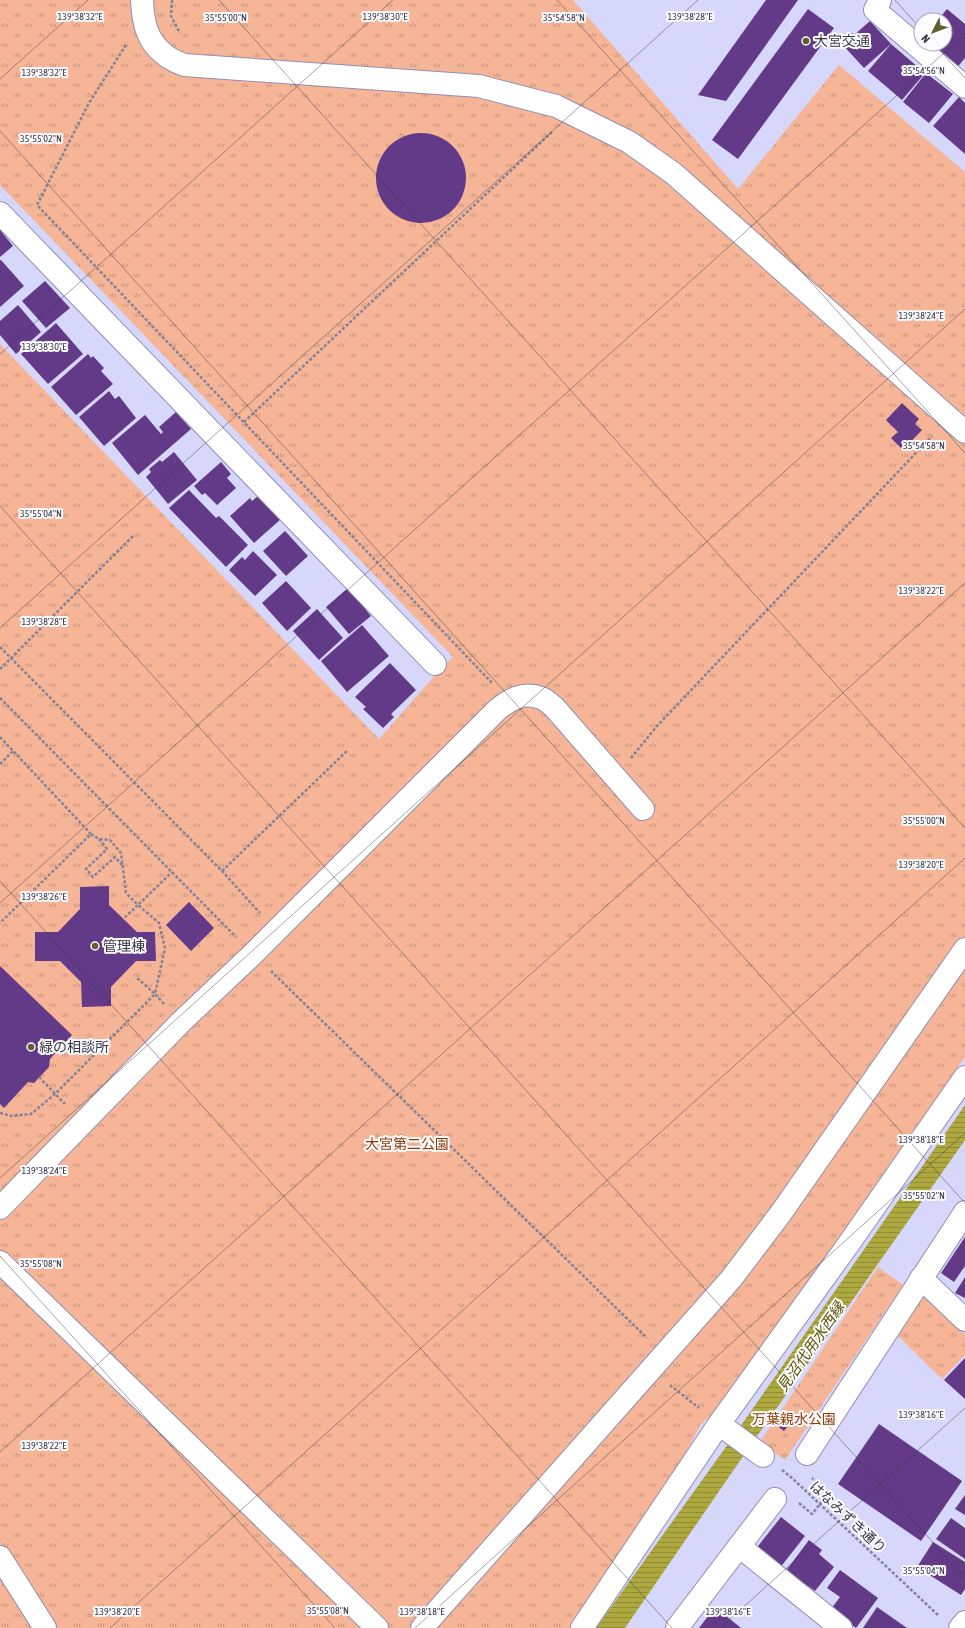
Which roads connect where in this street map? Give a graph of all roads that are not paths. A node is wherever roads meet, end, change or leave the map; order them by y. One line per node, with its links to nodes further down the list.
1 (880, 0): 3 (street)
2 (142, 10): 5 (street)
3 (965, 88)
4 (0, 213): 6 (street)
5 (965, 432)
6 (434, 664)
7 (643, 809): 10 (street)
8 (965, 948): 24 (street)
9 (965, 1077): 15 (street)
10 (0, 1208)
11 (965, 1212): 13 (street)
12 (0, 1262): 23 (street)
13 (920, 1278): 14 (street); 16 (street)
14 (965, 1320)
15 (721, 1426): 17 (street); 25 (street)
16 (807, 1454)
17 (763, 1456)
18 (775, 1498): 19 (street)
19 (739, 1546): 26 (street); 27 (street)
20 (0, 1557): 22 (street)
21 (965, 1622): 28 (street)
22 (45, 1628)
23 (377, 1628)
24 (422, 1628)
25 (582, 1628)
26 (677, 1628)
27 (841, 1628)
28 (960, 1628)

